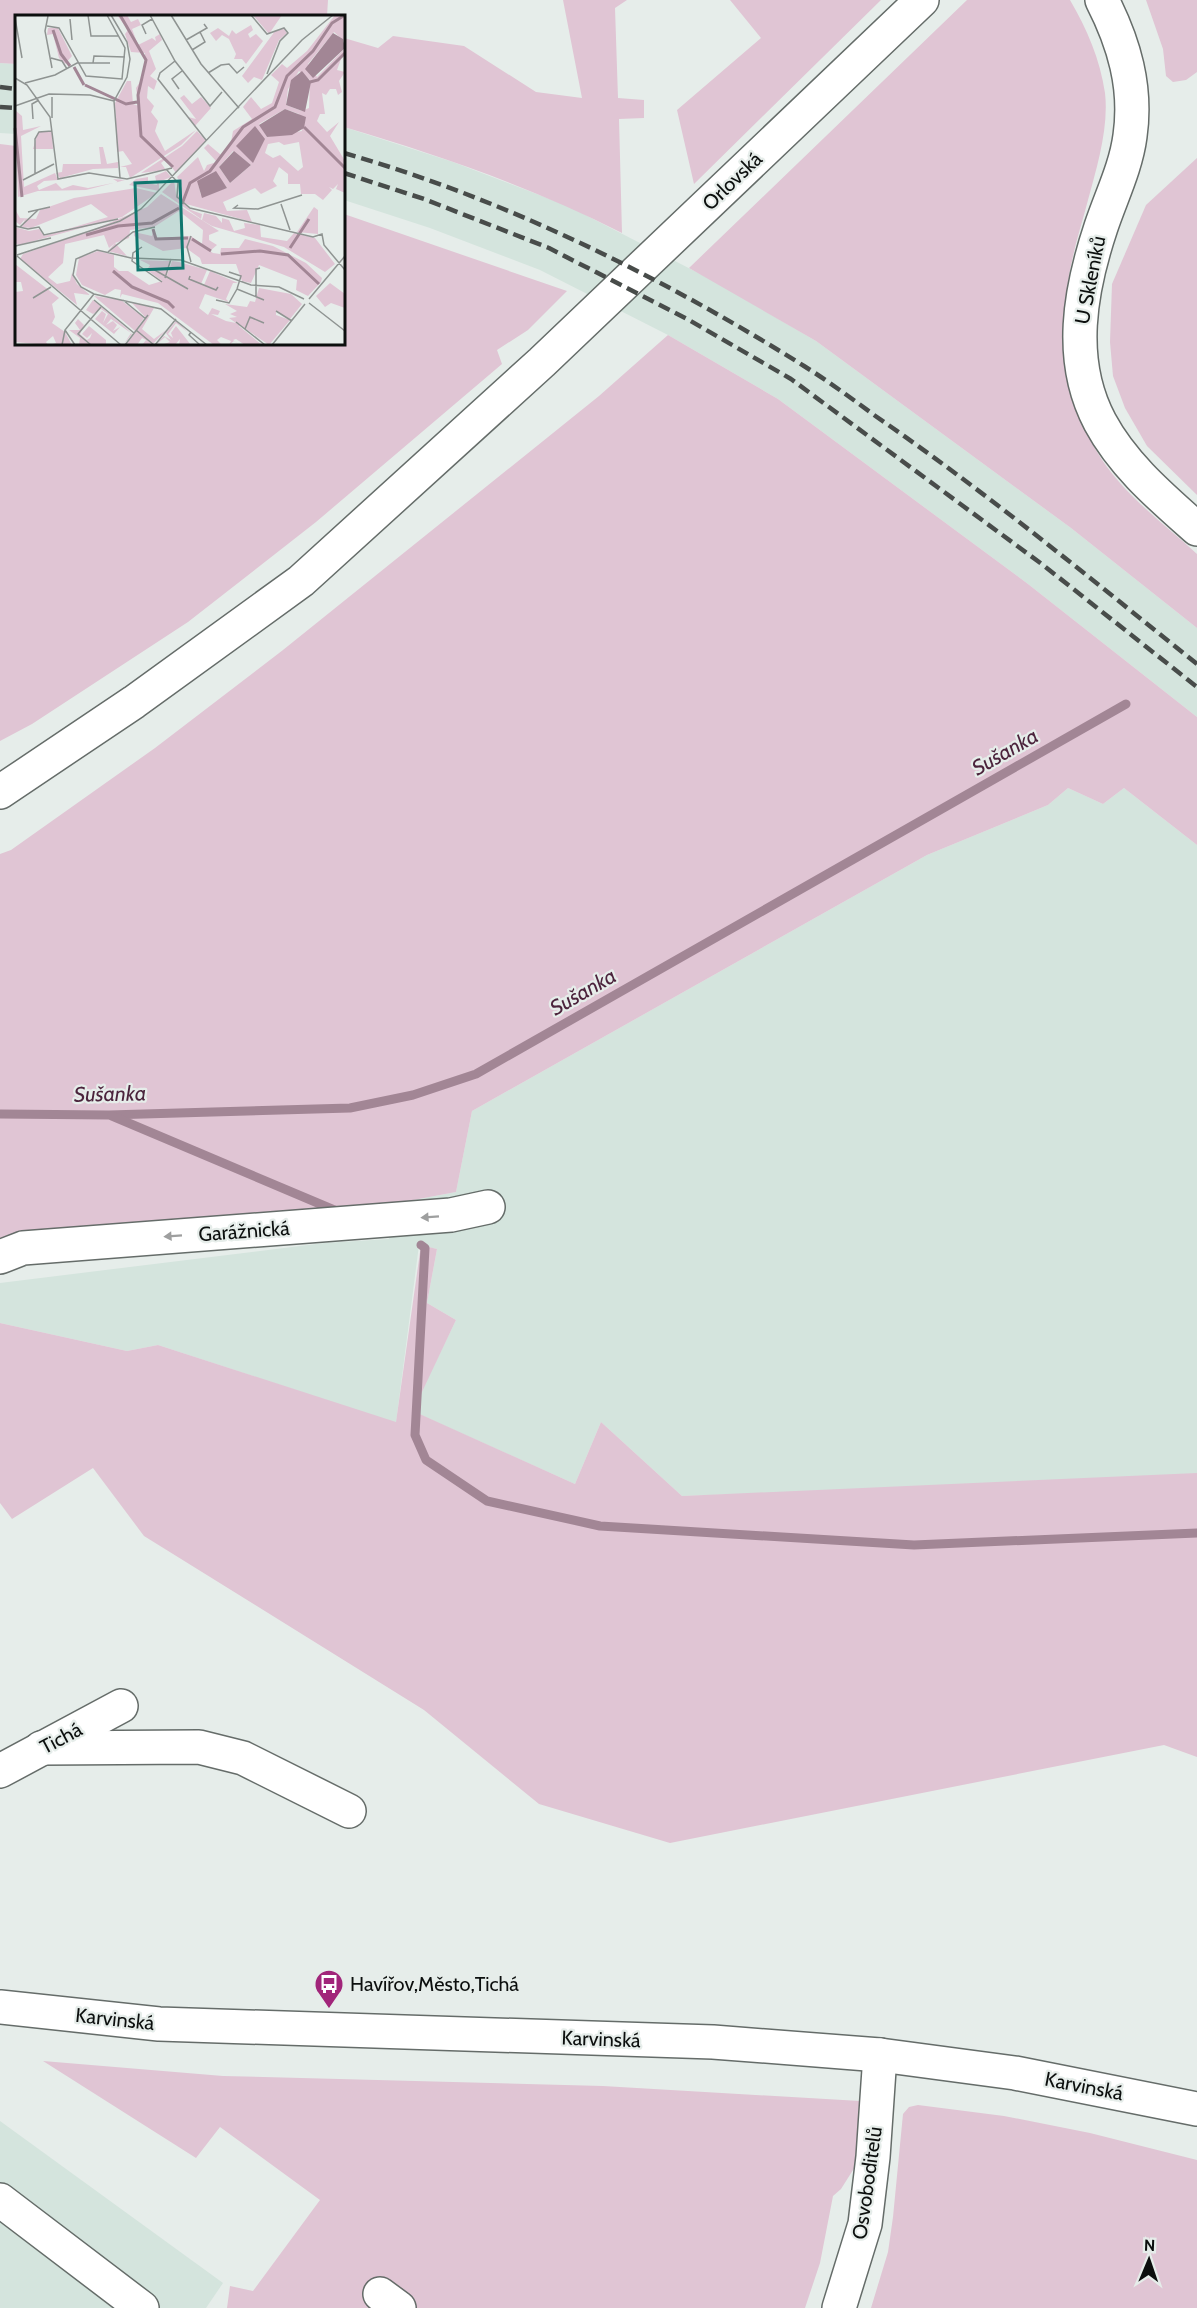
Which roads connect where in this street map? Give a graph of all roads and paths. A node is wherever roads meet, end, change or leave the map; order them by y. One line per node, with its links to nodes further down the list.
1 (922, 0): 4 (street, Orlovská)
2 (1102, 0): 3 (street, U Skleníků)
3 (1197, 529)
4 (30, 773): 5 (street); 6 (street)
5 (0, 786)
6 (0, 792)
7 (488, 1207): 8 (street, Garážnická, one-way to 8)
8 (0, 1257)
9 (122, 1706): 10 (street, Tichá)
10 (41, 1748): 11 (street, Tichá); 12 (street)
11 (0, 1771)
12 (349, 1811)
13 (0, 2007): 14 (street, Karvinská)
14 (880, 2055): 15 (street, Karvinská); 18 (street, Osvoboditelů)
15 (1197, 2109)
16 (0, 2200): 17 (street)
17 (142, 2308)
18 (839, 2308)

